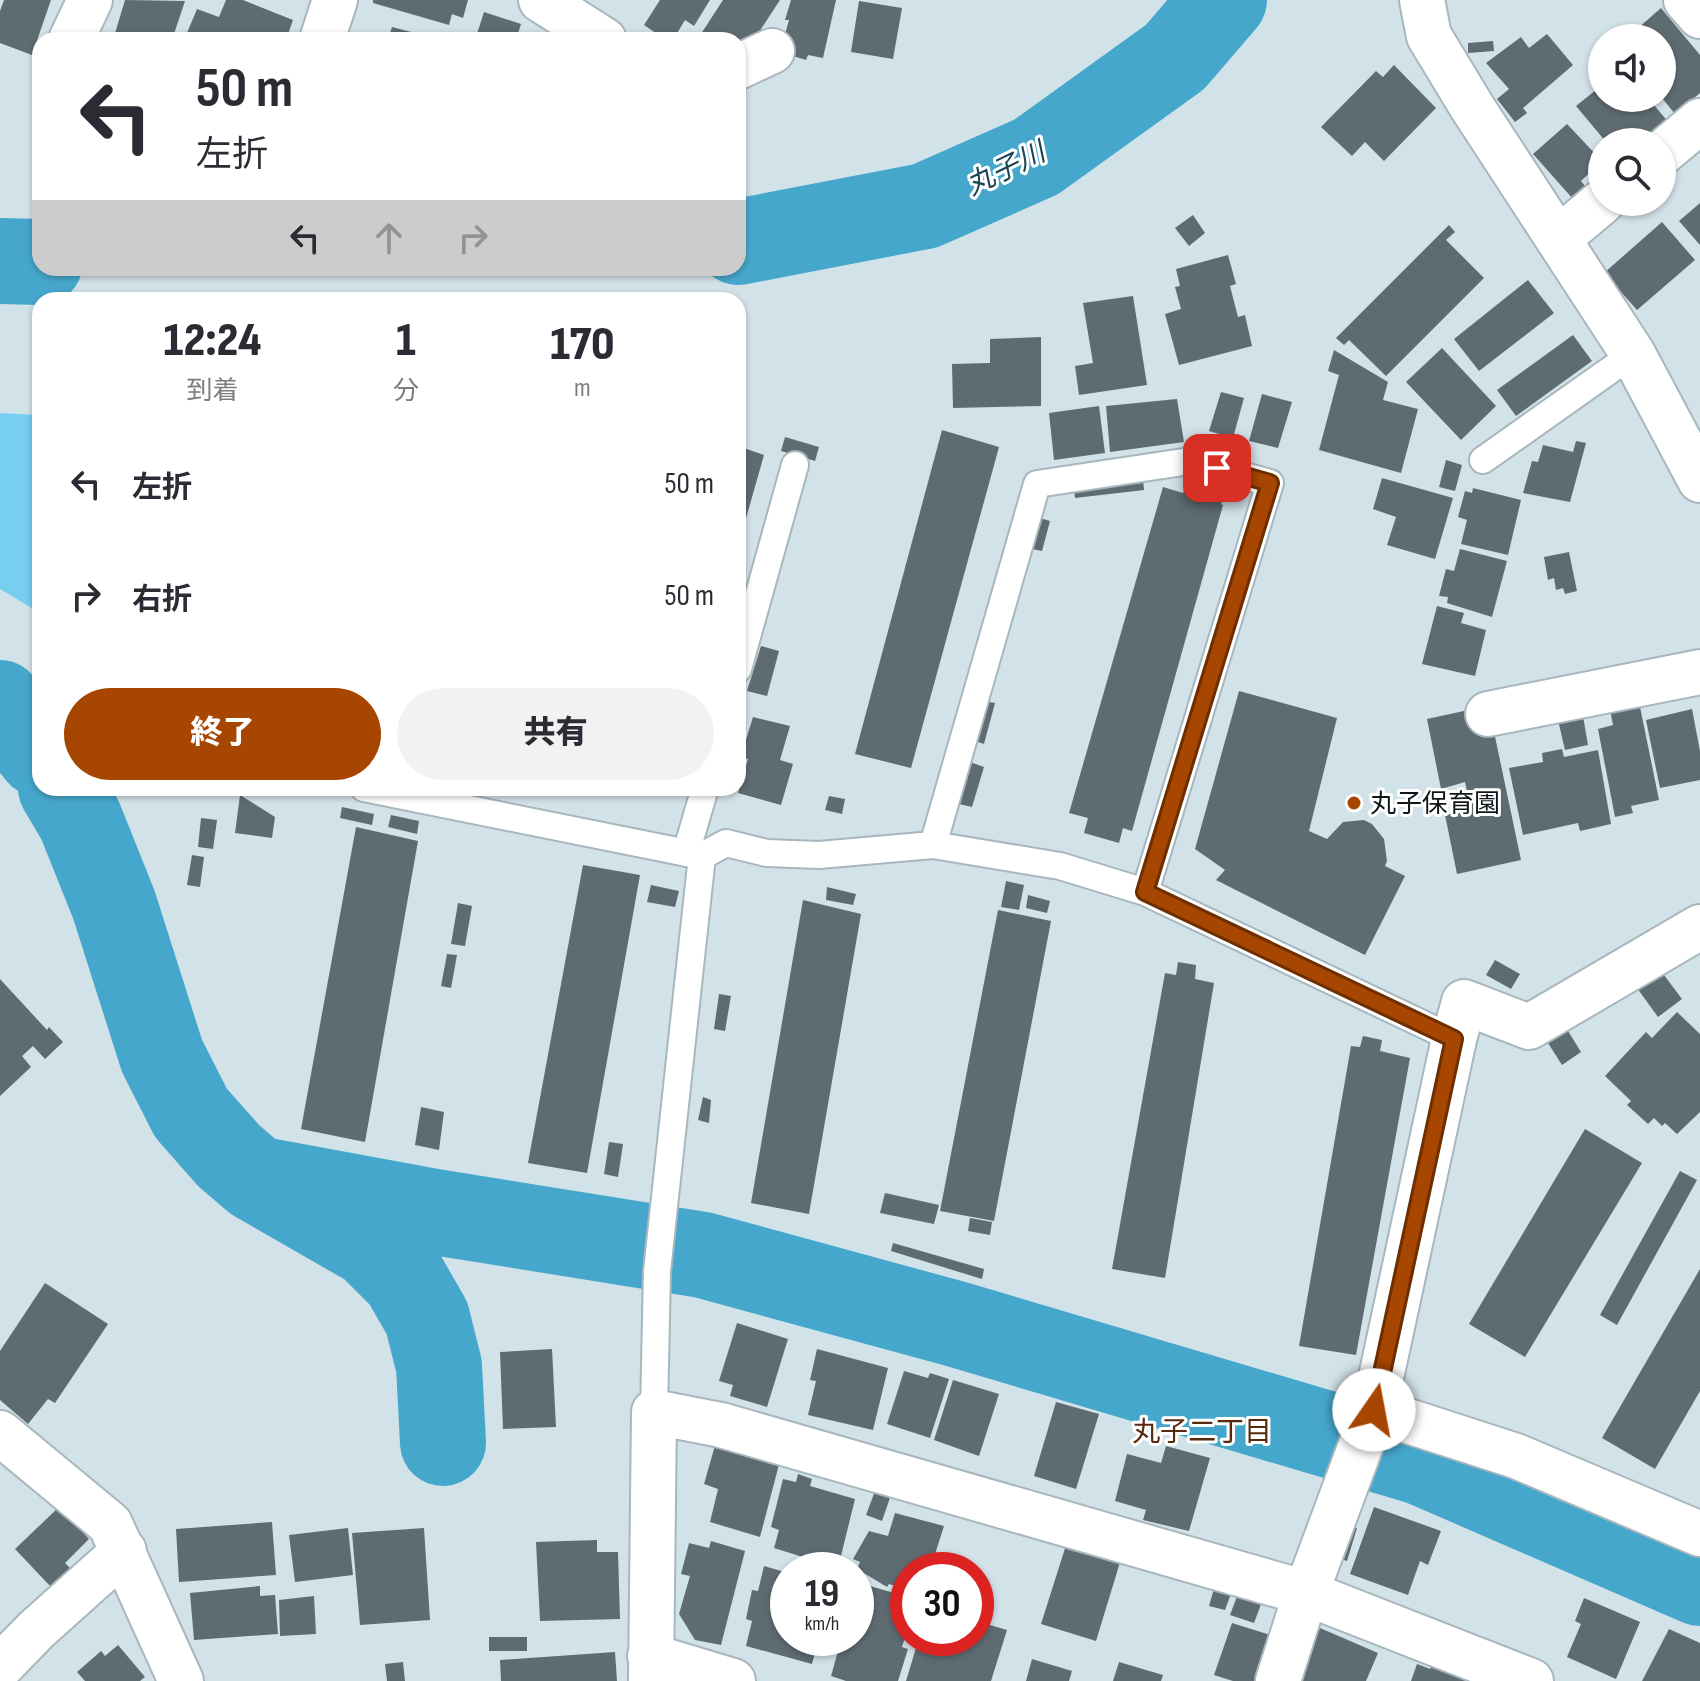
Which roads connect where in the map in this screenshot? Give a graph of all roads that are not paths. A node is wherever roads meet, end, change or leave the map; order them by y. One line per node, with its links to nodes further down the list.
1 (90, 0): 7 (street)
2 (335, 0): 8 (street)
3 (541, 0): 9 (street)
4 (1422, 0): 13 (street)
5 (1686, 0): 6 (street)
6 (1700, 16)
7 (75, 32)
8 (325, 32)
9 (591, 32)
10 (1700, 121): 11 (street)
11 (1676, 141)
12 (1588, 214): 13 (street)
13 (1558, 239): 14 (street)
14 (1633, 354): 15 (street); 16 (lane)
15 (1689, 429): 18 (street)
16 (1483, 460)
17 (795, 465): 19 (lane)
18 (1700, 480)
19 (746, 640)
20 (1700, 672): 21 (street)
21 (1488, 714)
22 (404, 796): 25 (lane)
23 (704, 796): 25 (lane)
24 (933, 845): 25 (lane); 26 (lane); 26 (lane)
25 (694, 854): 30 (lane)
26 (1145, 892): 28 (lane)
27 (1700, 927): 28 (street)
28 (1454, 1039): 29 (street)
29 (1374, 1410): 32 (street); 34 (street)
30 (654, 1412): 34 (street); 36 (street)
31 (0, 1433): 33 (street)
32 (1700, 1534)
33 (124, 1551): 35 (street); 37 (street)
34 (1306, 1593): 39 (street); 40 (street)
35 (0, 1667)
36 (651, 1668): 38 (street)
37 (181, 1681)
38 (733, 1681)
39 (1278, 1681)
40 (1531, 1681)

